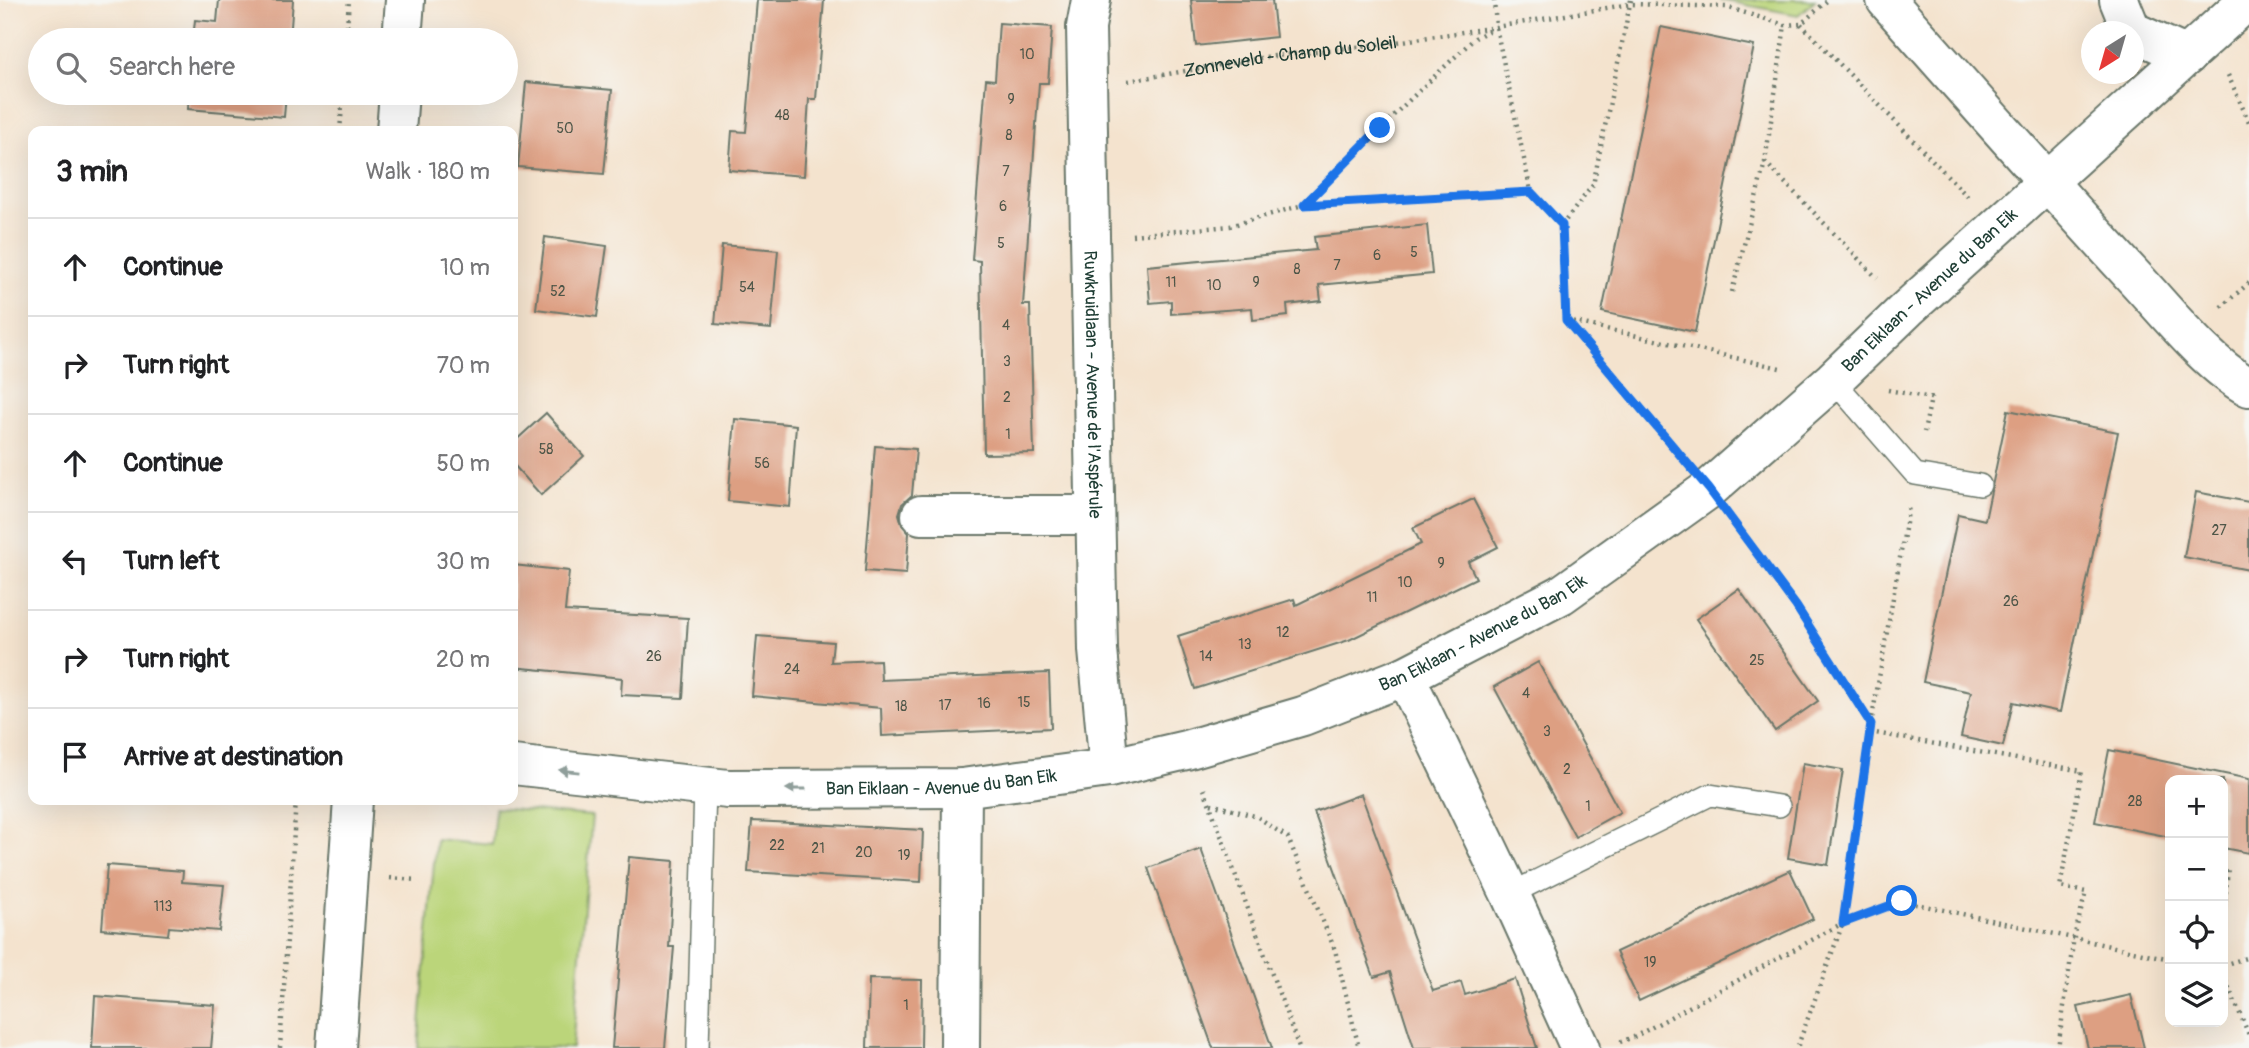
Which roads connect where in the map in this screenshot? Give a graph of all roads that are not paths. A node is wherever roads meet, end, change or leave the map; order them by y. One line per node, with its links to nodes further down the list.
1 (405, 0): 7 (street)
2 (1091, 0): 17 (street, Ruwkruidlaan - Avenue de l'Aspérule)
3 (1886, 0): 12 (street)
4 (2119, 0): 6 (street)
5 (2248, 0): 9 (street, Ban Eiklaan - Avenue du Ban Eik)
6 (2128, 21)
7 (403, 28)
8 (2144, 37): 9 (street)
9 (2187, 56): 12 (street, Ban Eiklaan - Avenue du Ban Eik)
10 (398, 105): 11 (street)
11 (396, 126)
12 (2047, 184): 13 (street, Ban Eiklaan - Avenue du Ban Eik); 14 (street)
13 (1833, 380): 15 (lane); 18 (street, Ban Eiklaan - Avenue du Ban Eik)
14 (2249, 387)
15 (1980, 485)
16 (921, 515): 17 (street)
17 (1095, 515): 20 (street, Ruwkruidlaan - Avenue de l'Aspérule)
18 (1405, 676): 20 (street, Ban Eiklaan - Avenue du Ban Eik); 25 (street)
19 (518, 766): 21 (street, Ban Eiklaan - Avenue du Ban Eik, one-way to 19)
20 (1109, 768): 22 (street, Ban Eiklaan - Avenue du Ban Eik)
21 (705, 786): 22 (street, Ban Eiklaan - Avenue du Ban Eik, one-way to 21); 28 (lane)
22 (962, 788): 29 (street)
23 (353, 805): 27 (street)
24 (1779, 806): 25 (lane)
25 (1510, 894): 26 (street)
26 (1595, 1046)
27 (336, 1048)
28 (698, 1048)
29 (960, 1048)

